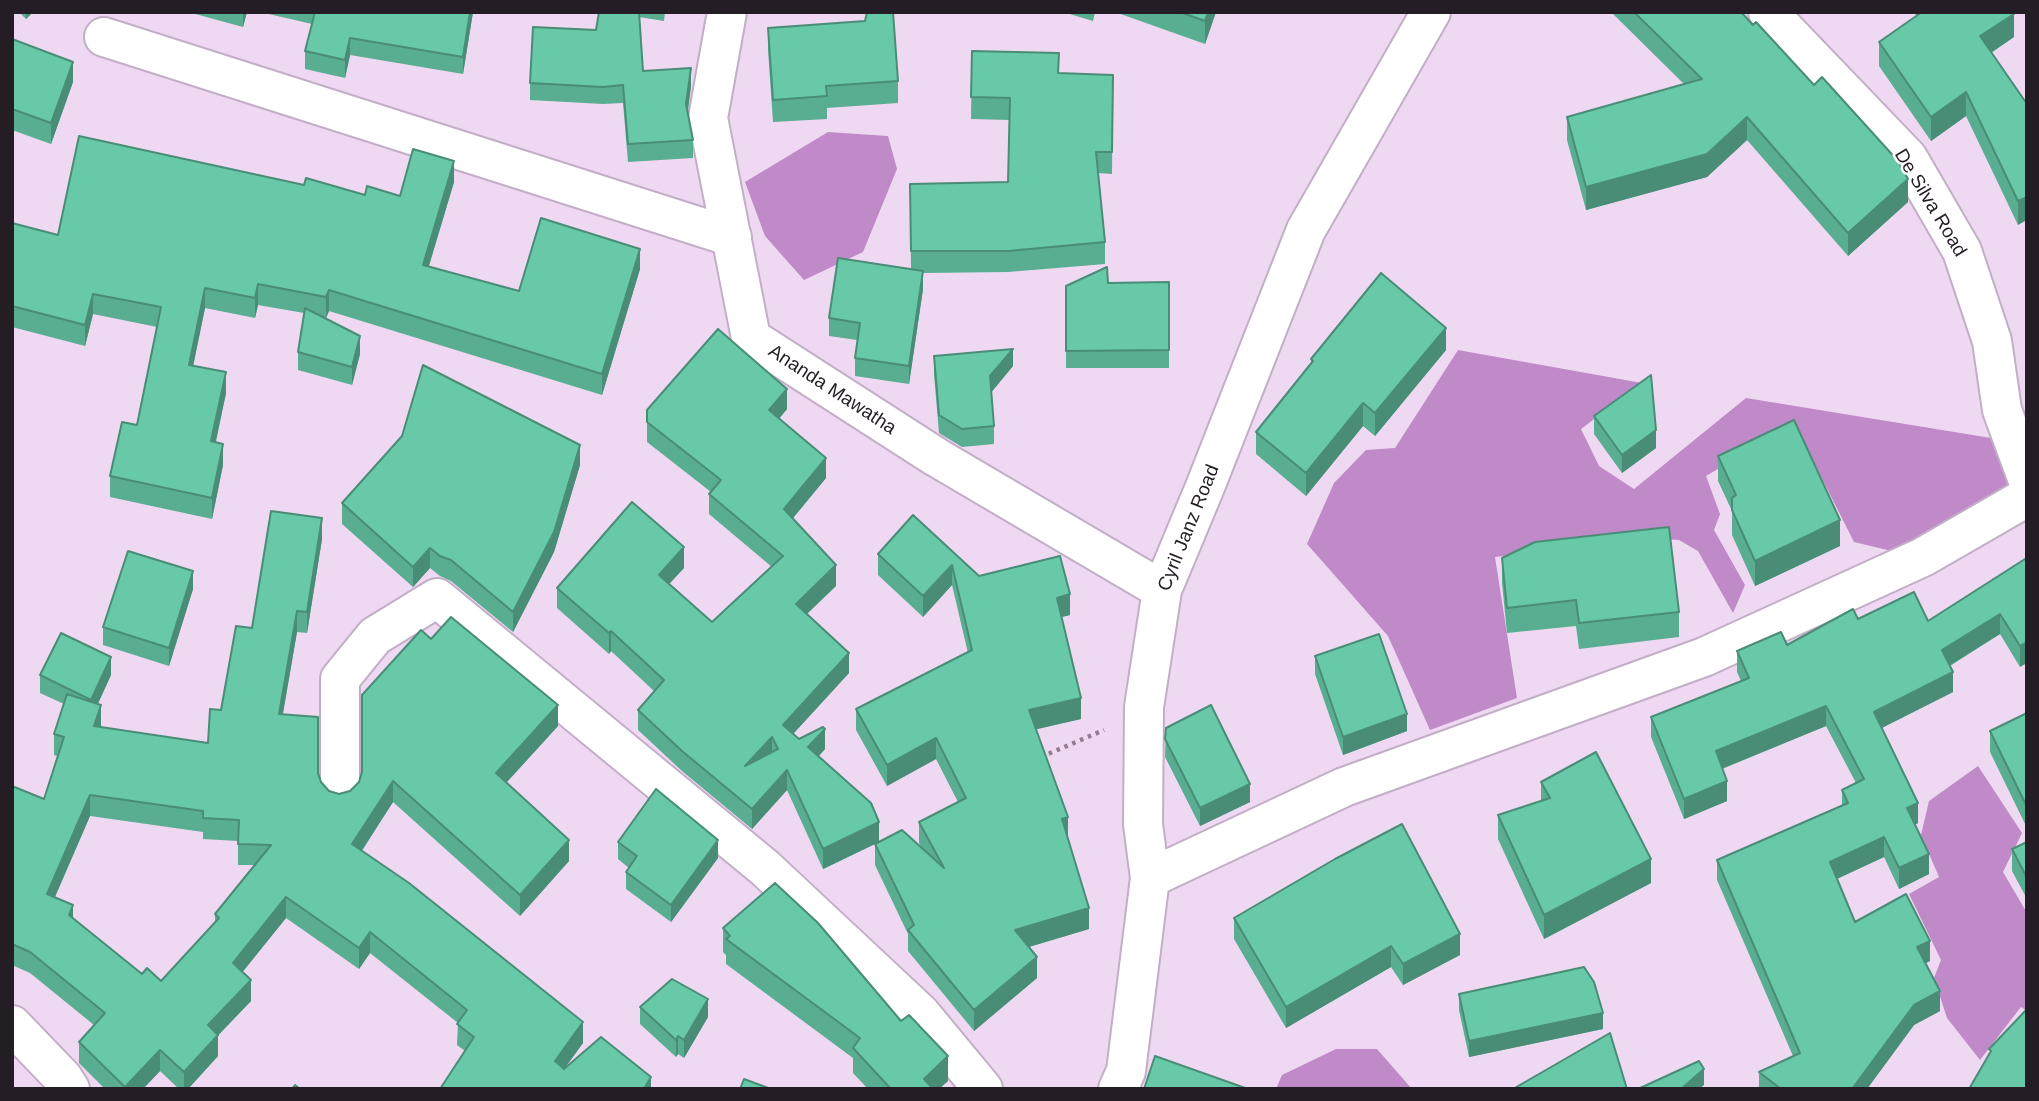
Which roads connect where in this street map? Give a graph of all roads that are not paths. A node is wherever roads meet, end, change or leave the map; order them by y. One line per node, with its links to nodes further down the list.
1 (727, 12): 5 (street, Ananda Mawatha)
2 (1432, 12): 8 (street, Cyril Janz Road)
3 (1768, 12): 6 (street, De Silva Road)
4 (104, 37): 5 (street)
5 (732, 237): 8 (street, Ananda Mawatha)
6 (2027, 478)
7 (2027, 497): 10 (street)
8 (1162, 590): 10 (street, Cyril Janz Road)
9 (340, 793): 13 (street)
10 (1150, 878): 14 (street, Cyril Janz Road)
11 (12, 1024): 12 (street)
12 (70, 1089)
13 (982, 1089)
14 (1118, 1089)

